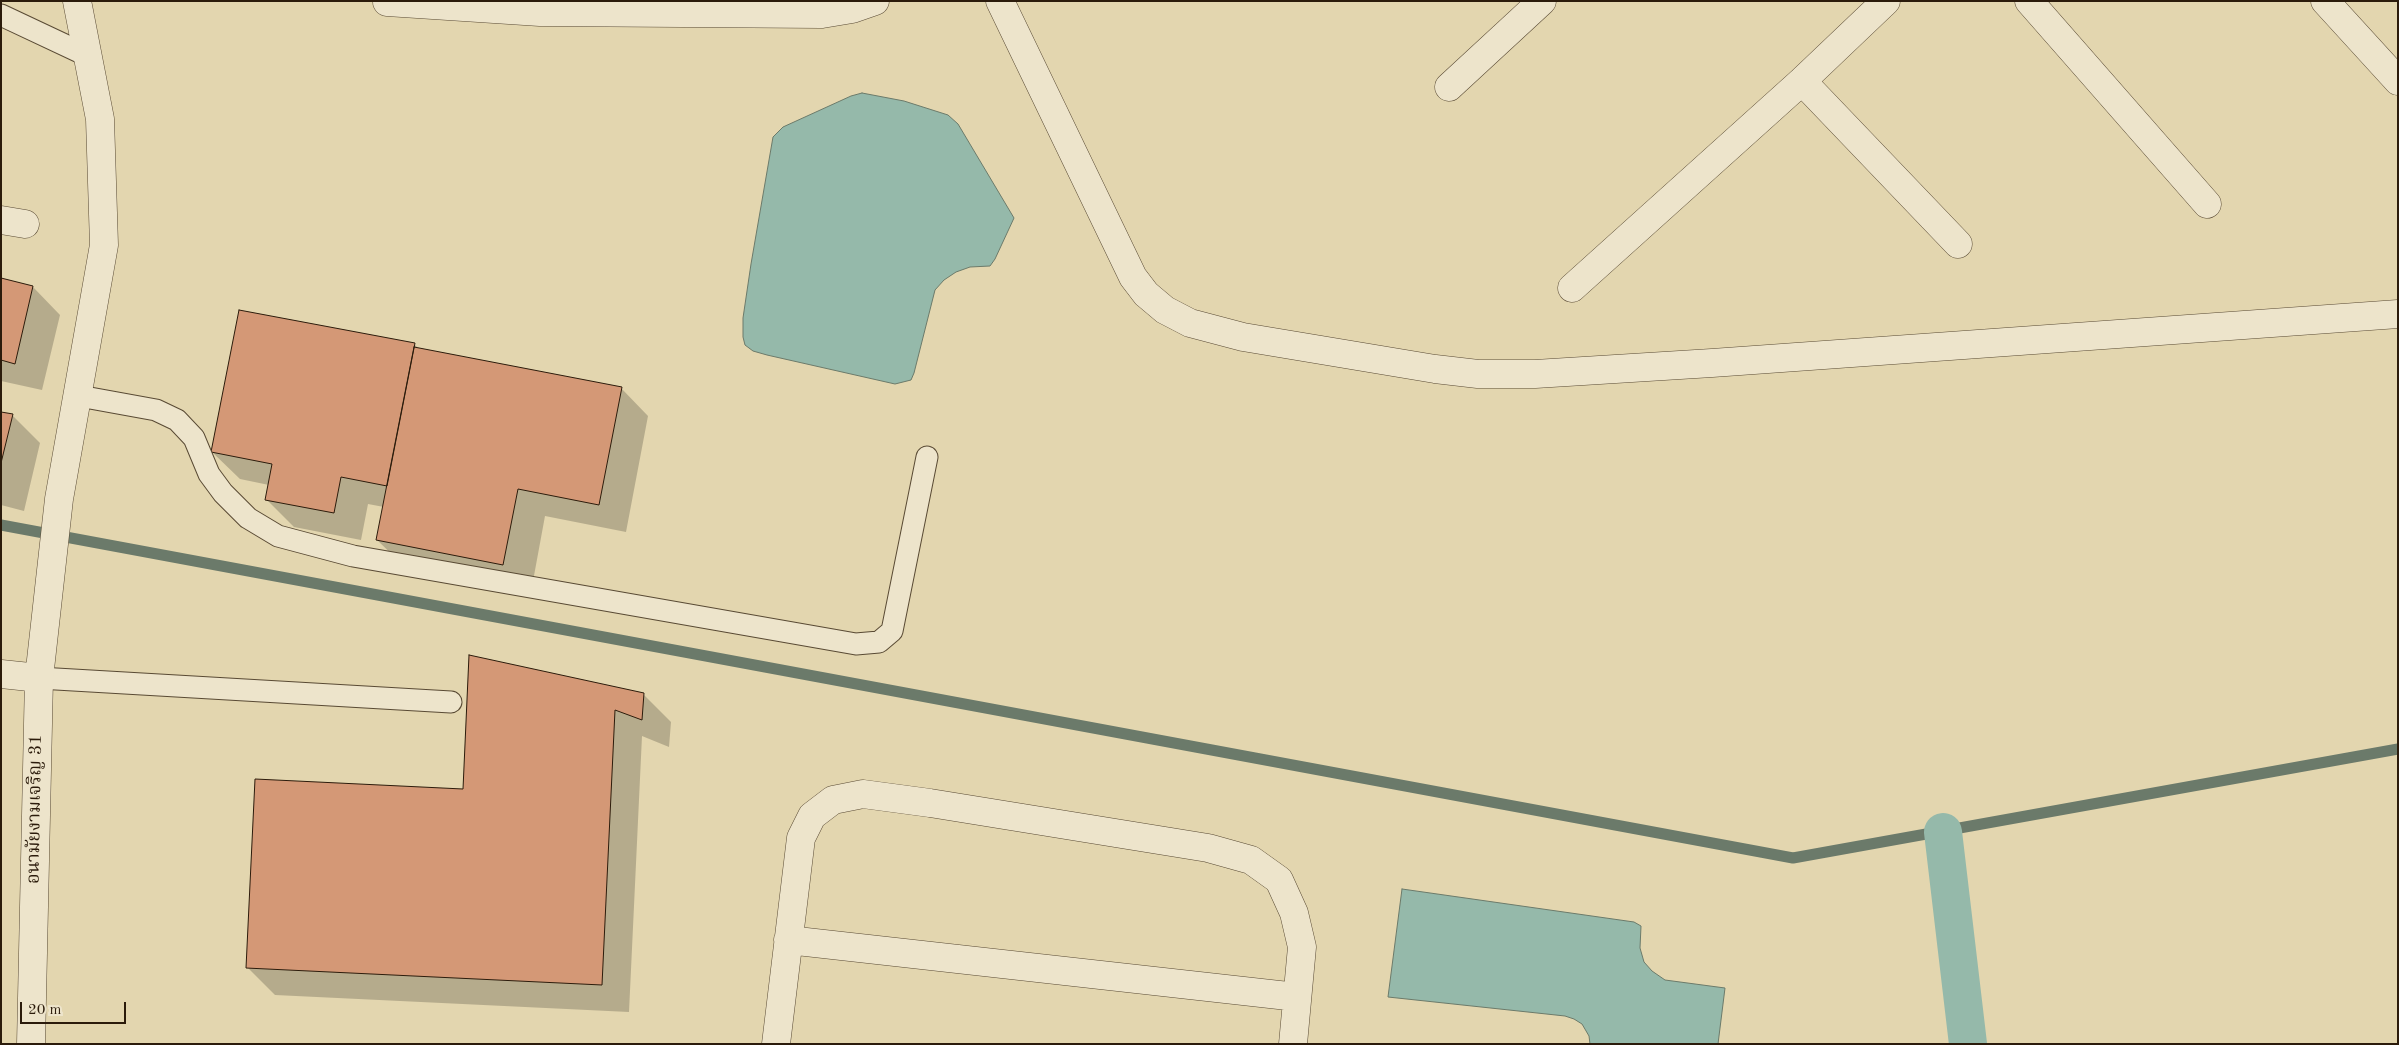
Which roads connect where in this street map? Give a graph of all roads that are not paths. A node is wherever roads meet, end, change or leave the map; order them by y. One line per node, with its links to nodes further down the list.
1 (77, 1): 10 (street, อนามัยงามเจริญ 31)
2 (875, 1): 8 (street)
3 (1000, 1): 17 (street)
4 (1542, 1): 13 (street)
5 (1886, 1): 12 (street)
6 (2028, 1): 14 (street)
7 (2325, 1): 11 (street)
8 (387, 2)
9 (1, 16): 10 (lane)
10 (86, 55): 18 (street, อนามัยงามเจริญ 31)
11 (2398, 80)
12 (1802, 81): 15 (street); 16 (street)
13 (1449, 87)
14 (2207, 204)
15 (1958, 244)
16 (1572, 288)
17 (2398, 314)
18 (79, 396): 19 (lane); 21 (street, อนามัยงามเจริญ 31)
19 (927, 457)
20 (1, 674): 21 (street)
21 (39, 678): 22 (lane); 25 (street, อนามัยงามเจริญ 31)
22 (451, 702)
23 (788, 940): 24 (street); 24 (street); 26 (street)
24 (1297, 997): 27 (street)
25 (31, 1044)
26 (776, 1044)
27 (1293, 1044)

